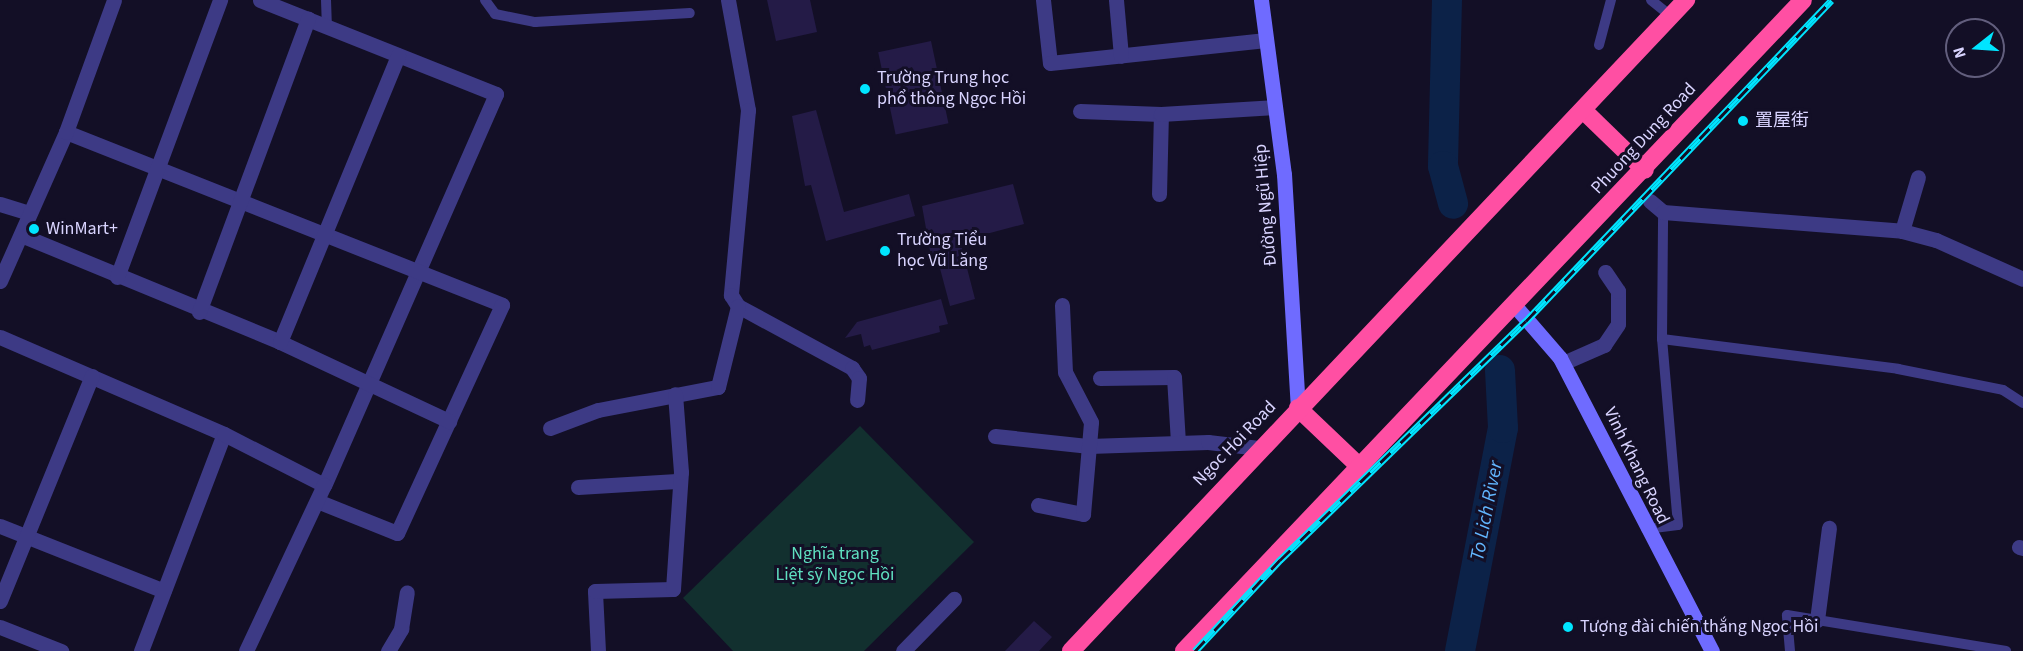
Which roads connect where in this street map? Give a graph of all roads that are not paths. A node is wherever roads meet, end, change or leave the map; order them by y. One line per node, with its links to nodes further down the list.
1 (114, 0): 26 (street)
2 (220, 0): 27 (street)
3 (260, 0): 16 (street)
4 (326, 0): 17 (lane)
5 (485, 0): 14 (lane)
6 (728, 0): 45 (street)
7 (1043, 0): 21 (street)
8 (1116, 0): 21 (street)
9 (1261, 0): 18 (street, Đường Ngũ Hiệp)
10 (1611, 0): 19 (lane)
11 (1651, 0): 15 (lane)
12 (1686, 0): 15 (highway)
13 (1803, 0): 28 (highway, Phuong Dung Road)
14 (690, 13)
15 (1671, 16): 23 (highway)
16 (308, 19): 17 (street); 31 (street)
17 (327, 27): 20 (street)
18 (1266, 40): 21 (street); 22 (street, Đường Ngũ Hiệp)
19 (1599, 45)
20 (398, 55): 37 (street); 39 (street)
21 (1121, 56)
22 (1275, 107): 25 (street); 58 (street, Đường Ngũ Hiệp)
23 (1583, 110): 28 (highway); 58 (highway, Ngoc Hoi Road)
24 (1080, 111): 25 (street)
25 (1161, 114): 30 (street)
26 (66, 132): 27 (street); 35 (street)
27 (157, 169): 31 (street); 41 (street)
28 (1645, 170): 46 (highway, Phuong Dung Road)
29 (1918, 177): 36 (street)
30 (1159, 194)
31 (238, 201): 37 (street); 47 (street)
32 (1650, 201): 34 (street)
33 (0, 204): 35 (street)
34 (1663, 212): 36 (street); 49 (lane)
35 (30, 213): 38 (street)
36 (1902, 231): 42 (street)
37 (322, 234): 39 (street); 50 (street)
38 (21, 235): 41 (street); 43 (street)
39 (418, 272): 54 (street); 59 (street)
40 (1605, 272): 51 (street)
41 (117, 277): 47 (street)
42 (2023, 279)
43 (0, 281)
44 (1062, 305): 64 (street)
45 (738, 306): 55 (street); 56 (street)
46 (1515, 306): 51 (street, Vinh Khang Road); 66 (highway, Phuong Dung Road)
47 (199, 312): 50 (street)
48 (0, 336): 52 (street)
49 (1662, 339): 57 (lane); 74 (lane)
50 (280, 342): 54 (street)
51 (1563, 363): 74 (street, Vinh Khang Road)
52 (92, 376): 61 (street); 75 (street)
53 (1100, 378): 63 (street)
54 (367, 384): 59 (street); 68 (street)
55 (675, 394): 60 (street); 67 (street)
56 (857, 400)
57 (2023, 403)
58 (1298, 408): 65 (highway, Ngoc Hoi Road); 66 (highway)
59 (449, 421): 70 (street)
60 (550, 428)
61 (225, 434): 68 (street); 76 (street)
62 (995, 436): 64 (street)
63 (1178, 443): 64 (street); 65 (street)
64 (1091, 446): 71 (street)
65 (1259, 448): 88 (highway, Ngoc Hoi Road)
66 (1360, 467): 89 (highway)
67 (677, 481): 69 (street); 86 (street)
68 (324, 484): 70 (street)
69 (578, 488)
70 (316, 501): 84 (street)
71 (1038, 505)
72 (0, 526): 75 (street)
73 (1829, 528): 80 (street)
74 (1646, 529): 90 (street, Vinh Khang Road)
75 (26, 537): 76 (street); 79 (street)
76 (164, 591): 83 (street)
77 (407, 592): 85 (street)
78 (954, 599): 87 (street)
79 (0, 601)
80 (1817, 620): 91 (lane); 92 (lane)
81 (0, 627): 82 (street)
82 (61, 651)
83 (141, 651)
84 (246, 651)
85 (388, 651)
86 (598, 651)
87 (903, 651)
88 (1071, 651)
89 (1184, 651)
90 (1712, 651)
91 (1790, 651)
92 (2006, 651)

